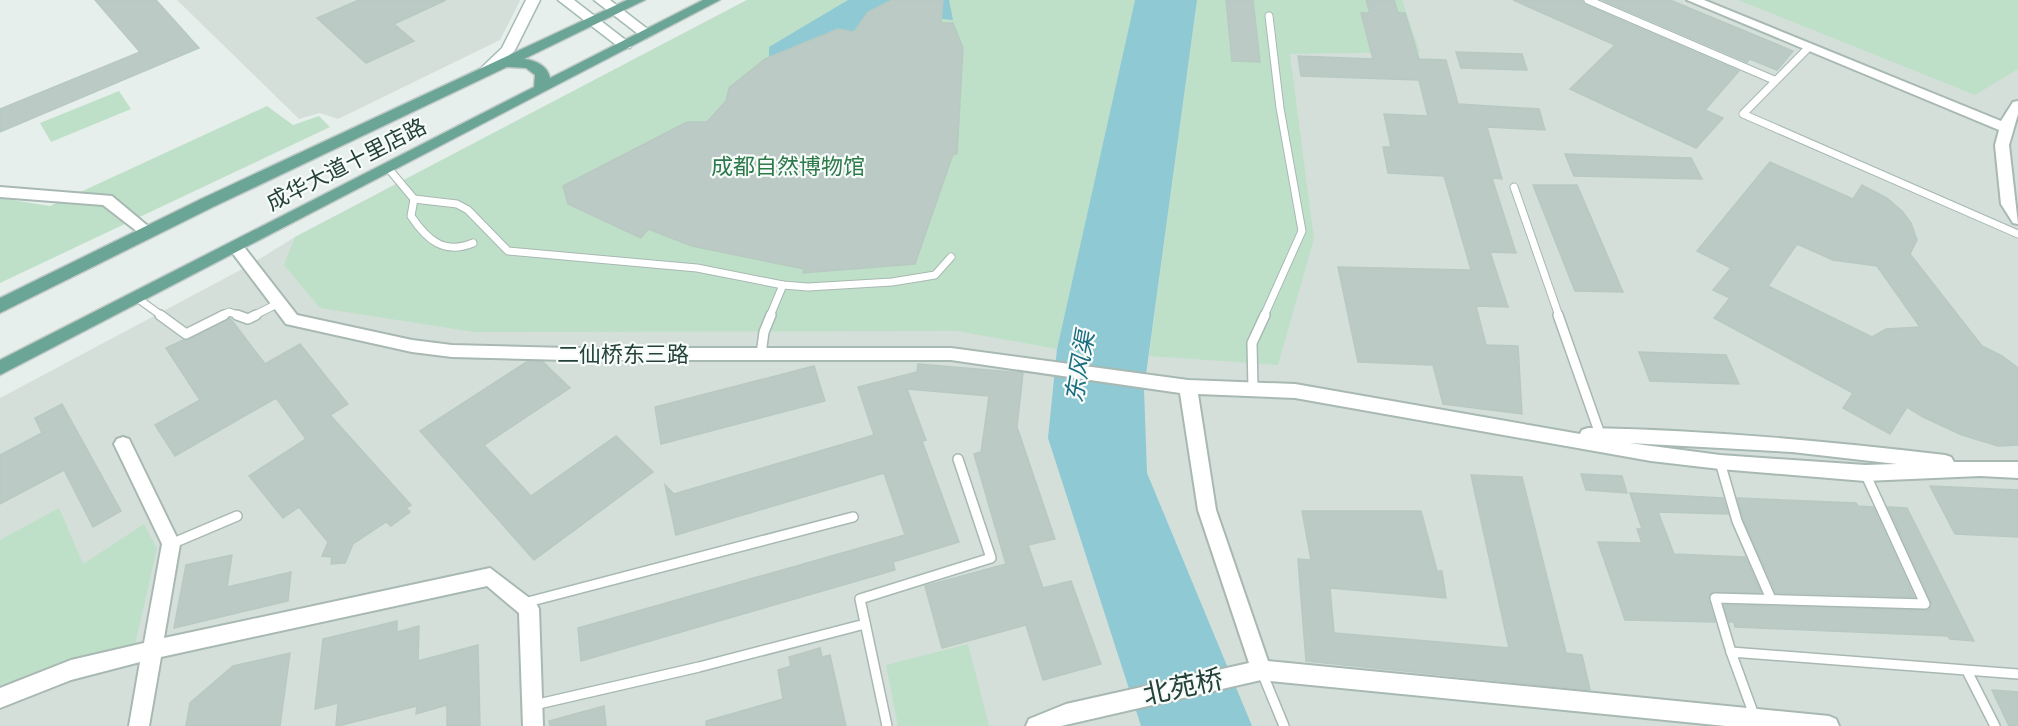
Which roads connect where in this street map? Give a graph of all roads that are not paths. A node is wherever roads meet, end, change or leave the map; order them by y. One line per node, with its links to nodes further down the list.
1 (533, 0): 15 (street)
2 (565, 0): 10 (street)
3 (601, 0): 8 (street)
4 (638, 0): 8 (main road, 成华大道十里店路)
5 (713, 0): 11 (main road, 成华大道十里店路)
6 (1588, 0): 16 (lane)
7 (1693, 0): 13 (street)
8 (616, 11): 10 (main road, 成华大道十里店路); 11 (street)
9 (1269, 16): 36 (lane)
10 (594, 21): 12 (street); 14 (main road, 成华大道十里店路)
11 (647, 34): 12 (main road, 成华大道十里店路)
12 (625, 45): 17 (main road, 成华大道十里店路)
13 (1809, 47): 16 (lane); 18 (street)
14 (503, 64): 15 (main road, 成华大道十里店路); 17 (main road)
15 (485, 72): 24 (main road, 成华大道十里店路)
16 (1774, 80): 25 (lane)
17 (540, 89): 19 (main road, 成华大道十里店路)
18 (2013, 118): 23 (street)
19 (388, 168): 22 (lane); 27 (main road, 成华大道十里店路)
20 (1514, 187): 37 (lane)
21 (0, 192): 24 (street)
22 (414, 199): 26 (lane); 29 (lane)
23 (2018, 219)
24 (148, 232): 32 (main road, 成华大道十里店路)
25 (2018, 234)
26 (473, 243)
27 (236, 247): 30 (main road, 成华大道十里店路); 31 (street, 二仙桥东三路)
28 (951, 257): 29 (lane)
29 (783, 285): 33 (lane)
30 (137, 298): 31 (lane); 34 (main road, 成华大道十里店路)
31 (281, 302): 33 (street, 二仙桥东三路)
32 (0, 306)
33 (761, 354): 35 (street, 二仙桥东三路)
34 (0, 368)
35 (1188, 387): 36 (street, 二仙桥东三路); 53 (street)
36 (1252, 389): 37 (street, 二仙桥东三路)
37 (1602, 440): 40 (street); 41 (street)
38 (123, 444): 46 (street)
39 (958, 459): 49 (lane)
40 (1720, 462): 43 (street); 47 (lane)
41 (1980, 468): 42 (street); 43 (street)
42 (2018, 470)
43 (1865, 473): 47 (lane)
44 (237, 516): 46 (lane)
45 (853, 517): 48 (lane)
46 (171, 544): 50 (street)
47 (1771, 599): 51 (lane)
48 (524, 603): 50 (street); 56 (street)
49 (865, 624): 56 (lane); 60 (lane)
50 (152, 650): 55 (street); 58 (street)
51 (1731, 652): 52 (lane); 57 (lane)
52 (1967, 671): 54 (lane); 64 (lane)
53 (1252, 672): 57 (street, 北苑桥); 61 (street, 北苑桥); 62 (lane)
54 (2018, 674)
55 (0, 698)
56 (532, 705): 59 (street)
57 (1756, 722): 63 (street, 北苑桥)
58 (140, 726)
59 (533, 726)
60 (887, 726)
61 (1036, 726)
62 (1284, 726)
63 (1829, 726)
64 (1995, 726)

